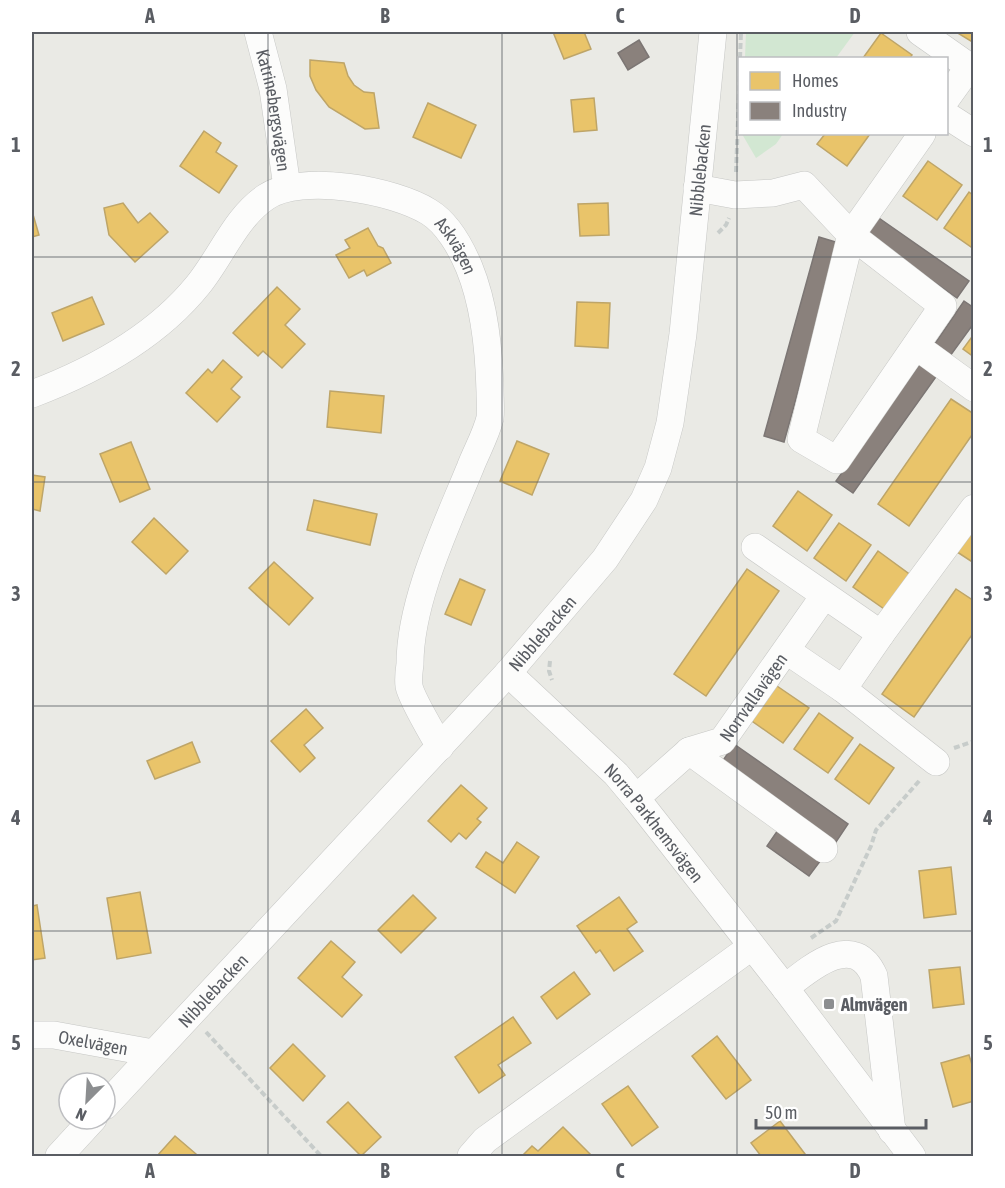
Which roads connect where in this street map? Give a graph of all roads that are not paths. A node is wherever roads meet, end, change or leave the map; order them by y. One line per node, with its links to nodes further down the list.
1 (258, 32): 9 (street, Katrinebergsvägen)
2 (713, 32): 10 (street, Nibblebacken)
3 (920, 32): 4 (street)
4 (971, 68): 5 (street)
5 (948, 97)
6 (948, 116): 7 (street)
7 (974, 133)
8 (921, 135): 11 (street)
9 (287, 188): 14 (street, Askvägen); 22 (street, Askvägen)
10 (697, 188): 11 (street); 20 (street, Nibblebacken)
11 (851, 235): 12 (street); 12 (street)
12 (916, 345): 13 (street)
13 (974, 387)
14 (32, 394)
15 (974, 508): 18 (street)
16 (755, 547): 17 (street)
17 (824, 596): 18 (street); 19 (street, Norrvallavägen)
18 (881, 634): 21 (street)
19 (787, 651): 21 (street); 23 (street, Norrvallavägen)
20 (508, 673): 22 (street, Nibblebacken); 25 (street, Norra Parkhemsvägen)
21 (843, 689): 24 (street)
22 (440, 747): 30 (street, Nibblebacken)
23 (688, 751): 25 (street, Norrvallavägen); 26 (street)
24 (936, 762)
25 (636, 798): 27 (street, Norra Parkhemsvägen)
26 (824, 849)
27 (752, 946): 28 (street, Norra Parkhemsvägen); 35 (street)
28 (785, 988): 33 (street, Norra Parkhemsvägen); 33 (street)
29 (32, 1035): 30 (street, Oxelvägen)
30 (153, 1053): 31 (street, Nibblebacken)
31 (117, 1093)
32 (82, 1131): 34 (street)
33 (892, 1132): 36 (street, Norra Parkhemsvägen)
34 (59, 1156)
35 (471, 1156)
36 (912, 1156)

